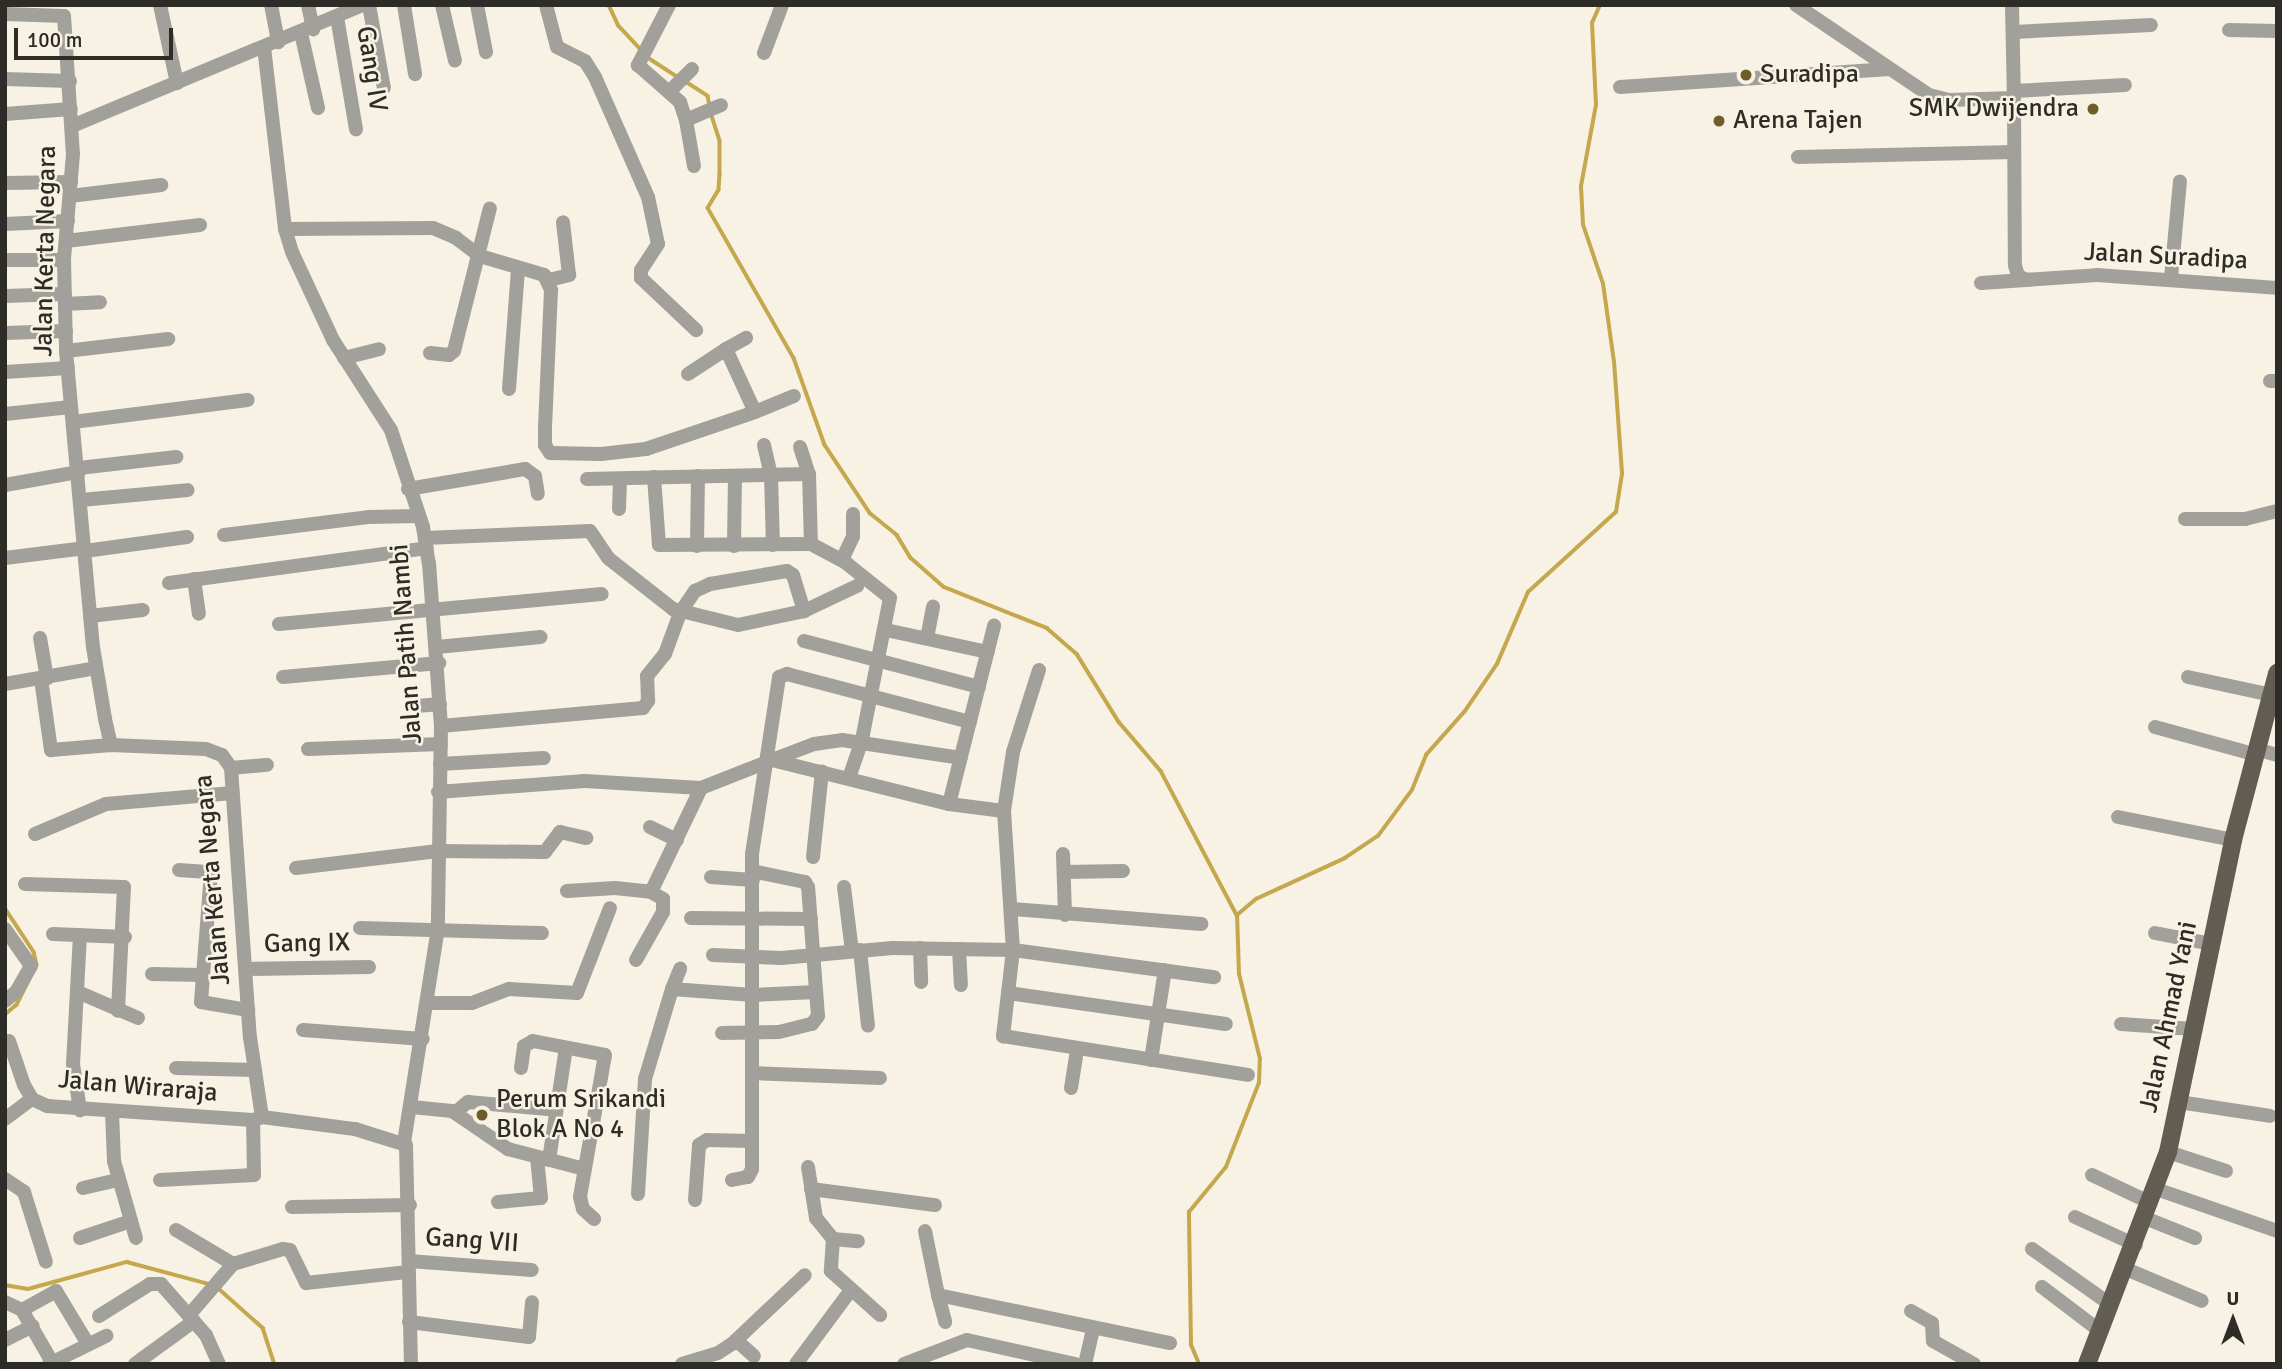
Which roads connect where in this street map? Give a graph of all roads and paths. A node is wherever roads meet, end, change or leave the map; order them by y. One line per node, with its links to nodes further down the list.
1 (160, 5): 30 (street)
2 (271, 5): 21 (street, Jalan Patih Nambi)
3 (308, 5): 18 (street)
4 (404, 5): 27 (street)
5 (442, 5): 24 (street)
6 (477, 5): 22 (street)
7 (545, 5): 69 (street)
8 (669, 5): 34 (street)
9 (782, 5): 23 (street)
10 (1796, 5): 26 (street)
11 (2012, 5): 20 (street)
12 (367, 8): 14 (street); 33 (street)
13 (65, 11): 15 (street); 29 (street, Jalan Kerta Negara)
14 (344, 11): 18 (street); 42 (street, Gang IV)
15 (5, 14)
16 (2151, 25): 20 (street)
17 (2230, 30): 19 (street)
18 (307, 31): 21 (street); 37 (street)
19 (2277, 31)
20 (2014, 32): 35 (street)
21 (271, 45): 30 (street); 55 (street, Jalan Patih Nambi)
22 (486, 52)
23 (764, 53)
24 (455, 61)
25 (692, 69): 34 (street)
26 (1889, 69): 32 (street); 35 (street)
27 (415, 74)
28 (5, 79): 29 (street)
29 (70, 81): 38 (street, Jalan Kerta Negara)
30 (177, 83): 41 (street)
31 (2124, 85): 35 (street)
32 (1619, 87)
33 (384, 88)
34 (670, 91): 40 (street)
35 (2014, 95): 43 (street)
36 (721, 105): 40 (street)
37 (317, 108)
38 (71, 109): 39 (street); 41 (street, Jalan Kerta Negara)
39 (5, 114)
40 (686, 120): 45 (street)
41 (72, 126): 49 (street, Jalan Kerta Negara)
42 (356, 130)
43 (2014, 152): 44 (street); 62 (street)
44 (1798, 157)
45 (694, 166)
46 (2180, 181): 61 (street)
47 (5, 183): 49 (street)
48 (161, 185): 49 (street)
49 (70, 189): 51 (street, Jalan Kerta Negara)
50 (490, 208): 57 (street)
51 (68, 221): 53 (street); 56 (street, Jalan Kerta Negara)
52 (563, 222): 63 (street)
53 (5, 224)
54 (200, 225): 56 (street)
55 (285, 229): 57 (street); 78 (street, Jalan Patih Nambi)
56 (66, 241): 59 (street, Jalan Kerta Negara)
57 (480, 256): 60 (street); 77 (street)
58 (5, 260): 59 (street)
59 (64, 260): 67 (street, Jalan Kerta Negara)
60 (518, 271): 63 (street); 82 (street)
61 (2171, 278): 62 (street, Jalan Suradipa); 65 (street, Jalan Suradipa)
62 (2027, 280): 64 (street, Jalan Suradipa)
63 (549, 281): 86 (street)
64 (1980, 283)
65 (2277, 288)
66 (5, 296): 67 (street)
67 (65, 299): 68 (street); 70 (street, Jalan Kerta Negara)
68 (100, 302)
69 (696, 330)
70 (66, 331): 71 (street); 76 (street, Jalan Kerta Negara)
71 (5, 333)
72 (746, 338): 75 (street)
73 (168, 339): 76 (street)
74 (379, 349): 78 (street)
75 (726, 349): 81 (street); 86 (street)
76 (66, 351): 79 (street, Jalan Kerta Negara)
77 (430, 353)
78 (344, 358): 102 (street, Jalan Patih Nambi)
79 (68, 368): 80 (street); 85 (street, Jalan Kerta Negara)
80 (5, 372)
81 (688, 374)
82 (509, 389)
83 (794, 396): 86 (street)
84 (248, 400): 88 (street)
85 (71, 407): 87 (street); 88 (street, Jalan Kerta Negara)
86 (755, 412)
87 (5, 414)
88 (73, 422): 92 (street, Jalan Kerta Negara)
89 (764, 445): 94 (street)
90 (800, 447): 93 (street)
91 (176, 457): 92 (street)
92 (79, 470): 100 (street); 104 (street, Jalan Kerta Negara)
93 (809, 474): 94 (street); 113 (street)
94 (771, 475): 96 (street); 114 (street)
95 (698, 476): 96 (street); 97 (street); 115 (street)
96 (735, 476): 116 (street)
97 (654, 477): 99 (street); 115 (street)
98 (587, 479): 99 (street)
99 (620, 479): 105 (street)
100 (5, 485)
101 (188, 489): 104 (street)
102 (408, 489): 103 (street); 108 (street, Jalan Patih Nambi)
103 (538, 494)
104 (81, 500): 117 (street, Jalan Kerta Negara)
105 (619, 509)
106 (2277, 512): 109 (street)
107 (853, 514): 119 (street)
108 (419, 516): 110 (street); 112 (street, Jalan Patih Nambi)
109 (2185, 519)
110 (224, 535)
111 (187, 537): 117 (street)
112 (426, 543): 120 (street); 125 (street, Jalan Patih Nambi); 128 (street)
113 (811, 544): 114 (street); 119 (street)
114 (773, 545): 116 (street)
115 (697, 546): 116 (street)
116 (734, 546)
117 (85, 549): 118 (street); 130 (street, Jalan Kerta Negara)
118 (5, 558)
119 (842, 560): 133 (street)
120 (194, 579): 121 (street); 129 (street)
121 (169, 583)
122 (858, 586): 127 (street)
123 (602, 594): 125 (street)
124 (933, 607): 136 (street)
125 (432, 608): 131 (street); 138 (street, Jalan Patih Nambi)
126 (143, 610): 130 (street)
127 (804, 611): 128 (street); 128 (street)
128 (680, 613): 155 (street)
129 (199, 614)
130 (90, 615): 142 (street, Jalan Kerta Negara)
131 (279, 624)
132 (994, 625): 139 (street)
133 (886, 630): 136 (street); 141 (street)
134 (541, 637): 138 (street)
135 (40, 638): 147 (street)
136 (928, 638): 139 (street)
137 (804, 641): 141 (street)
138 (437, 647): 140 (street, Jalan Patih Nambi)
139 (988, 652): 149 (street)
140 (439, 663): 145 (street); 152 (street, Jalan Patih Nambi)
141 (879, 664): 149 (street); 151 (street)
142 (96, 668): 147 (street); 159 (street, Jalan Kerta Negara)
143 (1039, 670): 175 (street)
144 (2277, 673): 150 (main road, Jalan Ahmad Yani)
145 (283, 677)
146 (2188, 677): 150 (street)
147 (44, 679): 148 (street); 159 (street)
148 (5, 684)
149 (979, 687): 154 (street)
150 (2271, 695): 161 (main road, Jalan Ahmad Yani)
151 (871, 699): 154 (street); 157 (street); 165 (street)
152 (440, 704): 153 (street); 155 (street, Jalan Patih Nambi)
153 (417, 706)
154 (970, 722): 164 (street)
155 (441, 726): 158 (street, Jalan Patih Nambi)
156 (2155, 727): 161 (street)
157 (862, 740): 164 (street); 165 (street); 170 (street)
158 (441, 744): 160 (street); 166 (street, Jalan Patih Nambi)
159 (111, 745): 168 (street, Jalan Kerta Negara)
160 (308, 749)
161 (2255, 751): 162 (street); 181 (main road, Jalan Ahmad Yani)
162 (2277, 755)
163 (544, 758): 166 (street)
164 (961, 758): 174 (street)
165 (770, 760): 169 (street); 171 (street); 189 (street)
166 (440, 764): 172 (street, Jalan Patih Nambi)
167 (267, 765): 168 (street)
168 (233, 767): 173 (street, Jalan Kerta Negara)
169 (822, 771): 170 (street); 184 (street)
170 (849, 778): 174 (street)
171 (701, 788): 172 (street); 180 (street)
172 (438, 792): 182 (street, Jalan Patih Nambi)
173 (233, 793): 178 (street); 220 (street, Jalan Kerta Negara)
174 (949, 804): 175 (street)
175 (1004, 811): 196 (street)
176 (2118, 817): 181 (street)
177 (650, 827): 180 (street)
178 (35, 834)
179 (586, 838): 182 (street)
180 (677, 840): 194 (street)
181 (2233, 840): 210 (main road, Jalan Ahmad Yani)
182 (438, 851): 185 (street); 203 (street, Jalan Patih Nambi)
183 (1063, 854): 188 (street)
184 (813, 857)
185 (296, 868)
186 (178, 870): 224 (street)
187 (1123, 871): 188 (street)
188 (1064, 872): 197 (street)
189 (752, 875): 190 (street); 199 (street); 200 (street)
190 (711, 877)
191 (25, 884): 209 (street)
192 (844, 887): 214 (street)
193 (567, 891): 194 (street)
194 (651, 892): 218 (street)
195 (610, 908): 234 (street)
196 (1012, 909): 197 (street); 213 (street)
197 (1065, 915): 201 (street)
198 (691, 918): 200 (street)
199 (811, 919): 200 (street); 216 (street)
200 (754, 920): 217 (street)
201 (1200, 924)
202 (360, 928): 203 (street)
203 (438, 928): 205 (street); 234 (street, Jalan Patih Nambi)
204 (5, 929): 233 (street)
205 (542, 933)
206 (2155, 933): 210 (street)
207 (53, 934): 208 (street)
208 (80, 935): 209 (street); 230 (street)
209 (125, 937): 236 (street)
210 (2211, 944): 242 (main road, Jalan Ahmad Yani)
211 (920, 948): 212 (street); 214 (street); 226 (street)
212 (959, 949): 213 (street); 227 (street)
213 (1013, 950): 222 (street); 231 (street)
214 (856, 951): 216 (street); 241 (street)
215 (713, 955): 217 (street)
216 (813, 956): 217 (street); 229 (street)
217 (752, 958): 232 (street)
218 (636, 960)
219 (369, 967): 220 (street, Gang IX)
220 (246, 969): 235 (street, Jalan Kerta Negara)
221 (680, 969): 228 (street)
222 (1166, 970): 225 (street); 237 (street)
223 (152, 974): 224 (street)
224 (201, 975): 235 (street)
225 (1214, 977)
226 (921, 982)
227 (961, 985)
228 (673, 989): 232 (street); 282 (street)
229 (817, 992): 232 (street); 245 (street)
230 (80, 993): 236 (street); 262 (street)
231 (1008, 993): 237 (street); 249 (street)
232 (752, 995): 245 (street)
233 (5, 1002)
234 (428, 1003): 246 (street, Jalan Patih Nambi)
235 (248, 1010): 253 (street, Jalan Kerta Negara)
236 (118, 1011): 238 (street)
237 (1158, 1014): 239 (street); 250 (street)
238 (138, 1018)
239 (1226, 1024)
240 (2121, 1024): 242 (street)
241 (868, 1026)
242 (2193, 1029): 259 (main road, Jalan Ahmad Yani)
243 (303, 1030): 246 (street)
244 (722, 1033): 245 (street)
245 (752, 1033): 254 (street)
246 (424, 1039): 260 (street, Jalan Patih Nambi)
247 (9, 1041): 258 (street, Jalan Wiraraja)
248 (566, 1048): 252 (street); 271 (street); 273 (street)
249 (1077, 1049): 250 (street); 257 (street)
250 (1152, 1060): 255 (street)
251 (176, 1068): 253 (street)
252 (521, 1068)
253 (254, 1070): 267 (street, Jalan Kerta Negara)
254 (752, 1073): 256 (street); 268 (street)
255 (1248, 1075)
256 (880, 1078)
257 (1071, 1088)
258 (32, 1099): 262 (street, Jalan Wiraraja); 266 (street)
259 (2179, 1102): 265 (street); 270 (main road, Jalan Ahmad Yani)
260 (412, 1107): 263 (street); 269 (street, Jalan Patih Nambi)
261 (548, 1109): 263 (street)
262 (80, 1110): 264 (street, Jalan Wiraraja)
263 (456, 1112): 271 (street)
264 (112, 1113): 267 (street, Jalan Wiraraja); 277 (street)
265 (2270, 1116)
266 (5, 1119)
267 (258, 1119): 269 (street); 278 (street, Jalan Kerta Negara)
268 (752, 1141): 279 (street); 283 (street)
269 (404, 1142): 286 (street)
270 (2168, 1152): 274 (street); 285 (main road, Jalan Ahmad Yani)
271 (543, 1158): 273 (street); 284 (street)
272 (808, 1167): 281 (street)
273 (584, 1170): 290 (street)
274 (2226, 1171)
275 (2092, 1175): 285 (street)
276 (5, 1180): 302 (street)
277 (118, 1180): 280 (street); 291 (street)
278 (160, 1180)
279 (732, 1180)
280 (83, 1188)
281 (811, 1189): 287 (street); 298 (street)
282 (638, 1194)
283 (695, 1200)
284 (498, 1202)
285 (2151, 1203): 294 (street); 297 (street); 300 (main road, Jalan Ahmad Yani)
286 (410, 1205): 288 (street); 304 (street)
287 (935, 1205)
288 (292, 1207)
289 (2075, 1217): 300 (street)
290 (594, 1219)
291 (131, 1221): 295 (street); 296 (street)
292 (176, 1230): 303 (street)
293 (925, 1230): 310 (street)
294 (2277, 1231)
295 (80, 1238)
296 (136, 1238)
297 (2195, 1238)
298 (833, 1239): 299 (street); 309 (street)
299 (858, 1241)
300 (2136, 1245): 305 (main road, Jalan Ahmad Yani)
301 (2032, 1249): 314 (street)
302 (46, 1262)
303 (233, 1264): 304 (street, Gang VII); 319 (street)
304 (409, 1267): 306 (street, Gang VII); 320 (street)
305 (2126, 1269): 311 (street); 314 (main road, Jalan Ahmad Yani)
306 (532, 1270)
307 (805, 1275): 327 (street)
308 (2042, 1287): 324 (street)
309 (851, 1290): 317 (street); 337 (street)
310 (938, 1295): 321 (street); 323 (street)
311 (2202, 1301)
312 (5, 1302): 315 (street)
313 (532, 1302): 320 (street)
314 (2111, 1305): 324 (main road, Jalan Ahmad Yani)
315 (22, 1310): 322 (street); 329 (street)
316 (1911, 1311): 341 (street)
317 (880, 1315)
318 (99, 1316): 319 (street)
319 (192, 1318): 331 (street); 334 (street)
320 (409, 1322): 335 (street)
321 (945, 1322)
322 (33, 1326): 326 (street); 332 (street)
323 (1093, 1329): 328 (street); 340 (street)
324 (2100, 1331): 342 (main road, Jalan Ahmad Yani)
325 (106, 1336): 329 (street)
326 (5, 1340)
327 (736, 1340): 330 (street); 336 (street)
328 (1170, 1343)
329 (89, 1344): 332 (street)
330 (754, 1356)
331 (155, 1357): 333 (street)
332 (51, 1363)
333 (135, 1364)
334 (219, 1364)
335 (411, 1364)
336 (682, 1364)
337 (796, 1364)
338 (904, 1364): 339 (street)
339 (1075, 1364)
340 (1085, 1364)
341 (1974, 1364)
342 (2087, 1364)

